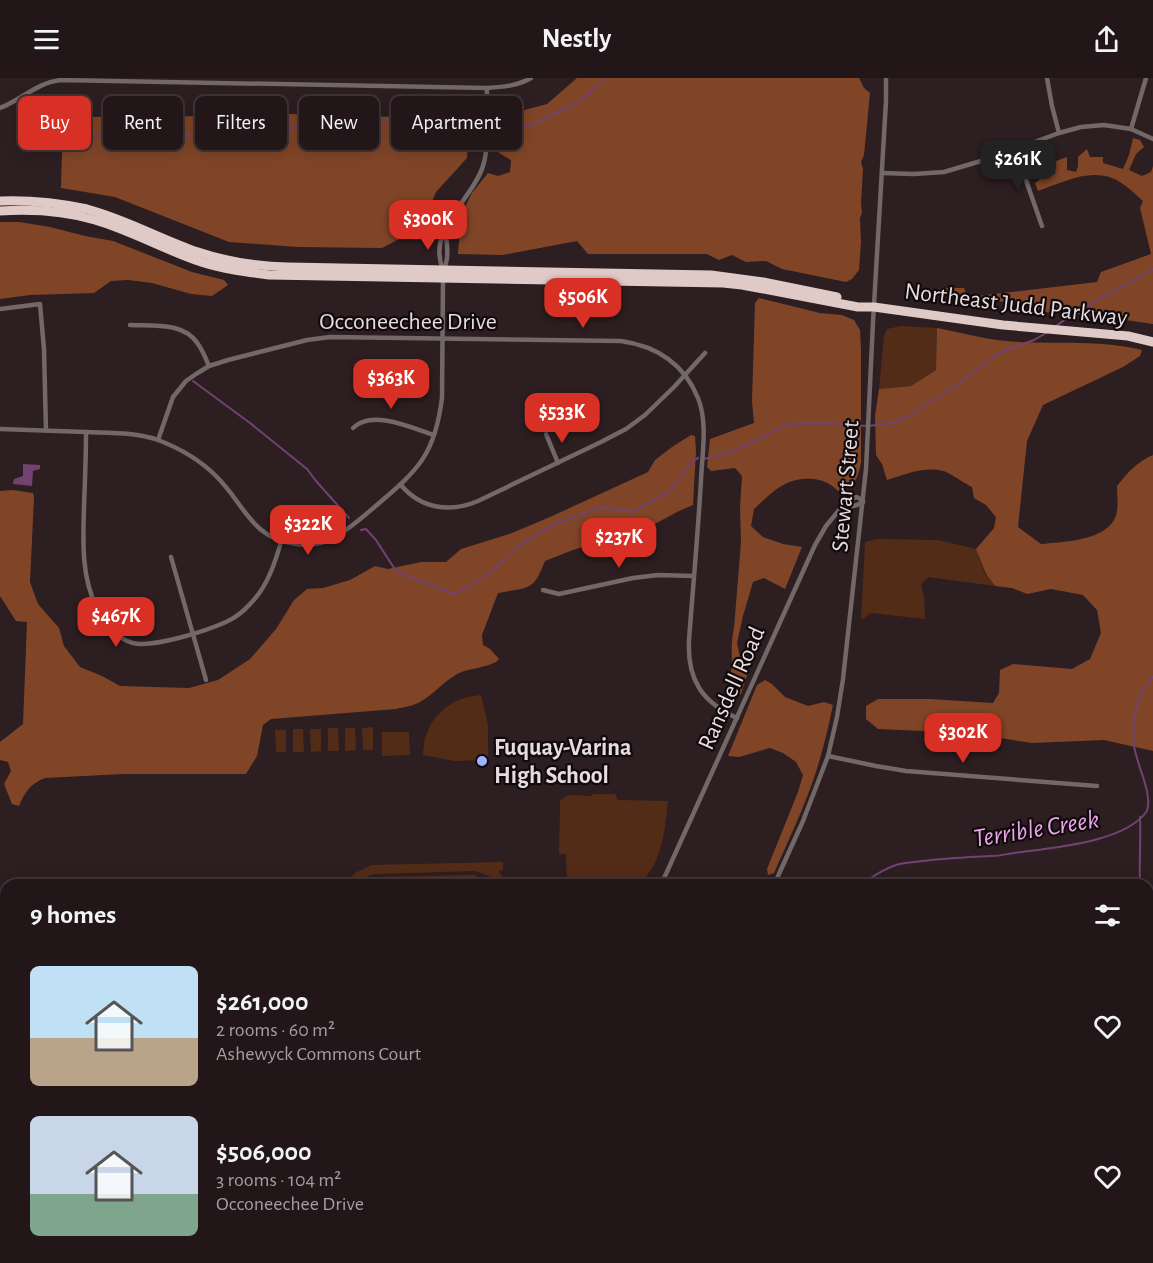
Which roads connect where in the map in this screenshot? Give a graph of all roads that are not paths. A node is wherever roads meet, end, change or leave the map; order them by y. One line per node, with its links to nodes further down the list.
1 (531, 78): 6 (street)
2 (886, 78): 12 (street, Stewart Street)
3 (1047, 78): 9 (street)
4 (1146, 78): 8 (street)
5 (105, 79): 6 (street); 7 (street)
6 (487, 88): 16 (street)
7 (0, 108)
8 (1131, 129): 9 (street); 10 (street)
9 (1059, 133): 11 (street)
10 (1153, 139)
11 (1015, 149): 12 (street); 15 (street)
12 (882, 173): 17 (street, Stewart Street)
13 (0, 201): 16 (highway, Northeast Judd Parkway)
14 (0, 211): 16 (highway, Northeast Judd Parkway)
15 (1042, 226)
16 (443, 274): 17 (highway, Northeast Judd Parkway); 20 (street)
17 (874, 307): 21 (highway, Northeast Judd Parkway); 34 (street, Stewart Street)
18 (0, 309): 27 (street)
19 (130, 325): 23 (street)
20 (442, 338): 23 (street, Occoneechee Drive); 24 (street, Occoneechee Drive); 30 (street)
21 (1153, 342)
22 (705, 353): 24 (street)
23 (209, 366): 31 (street, Occoneechee Drive)
24 (684, 375): 32 (street); 37 (street, Occoneechee Drive)
25 (353, 428): 30 (street)
26 (0, 429): 27 (street)
27 (46, 431): 28 (street)
28 (86, 432): 31 (street); 39 (street)
29 (546, 434): 32 (street)
30 (434, 435): 33 (street)
31 (158, 440): 35 (street)
32 (558, 463): 33 (street)
33 (401, 485): 35 (street)
34 (863, 501): 41 (street, Ransdell Road); 42 (street, Stewart Street)
35 (281, 542): 39 (street)
36 (171, 557): 39 (street)
37 (693, 576): 38 (street); 41 (street, Occoneechee Drive)
38 (543, 590)
39 (192, 634): 40 (street)
40 (206, 680)
41 (737, 718): 44 (street, Ransdell Road)
42 (828, 756): 43 (street); 45 (street, Stewart Street)
43 (1097, 786)
44 (664, 879)
45 (777, 879)

